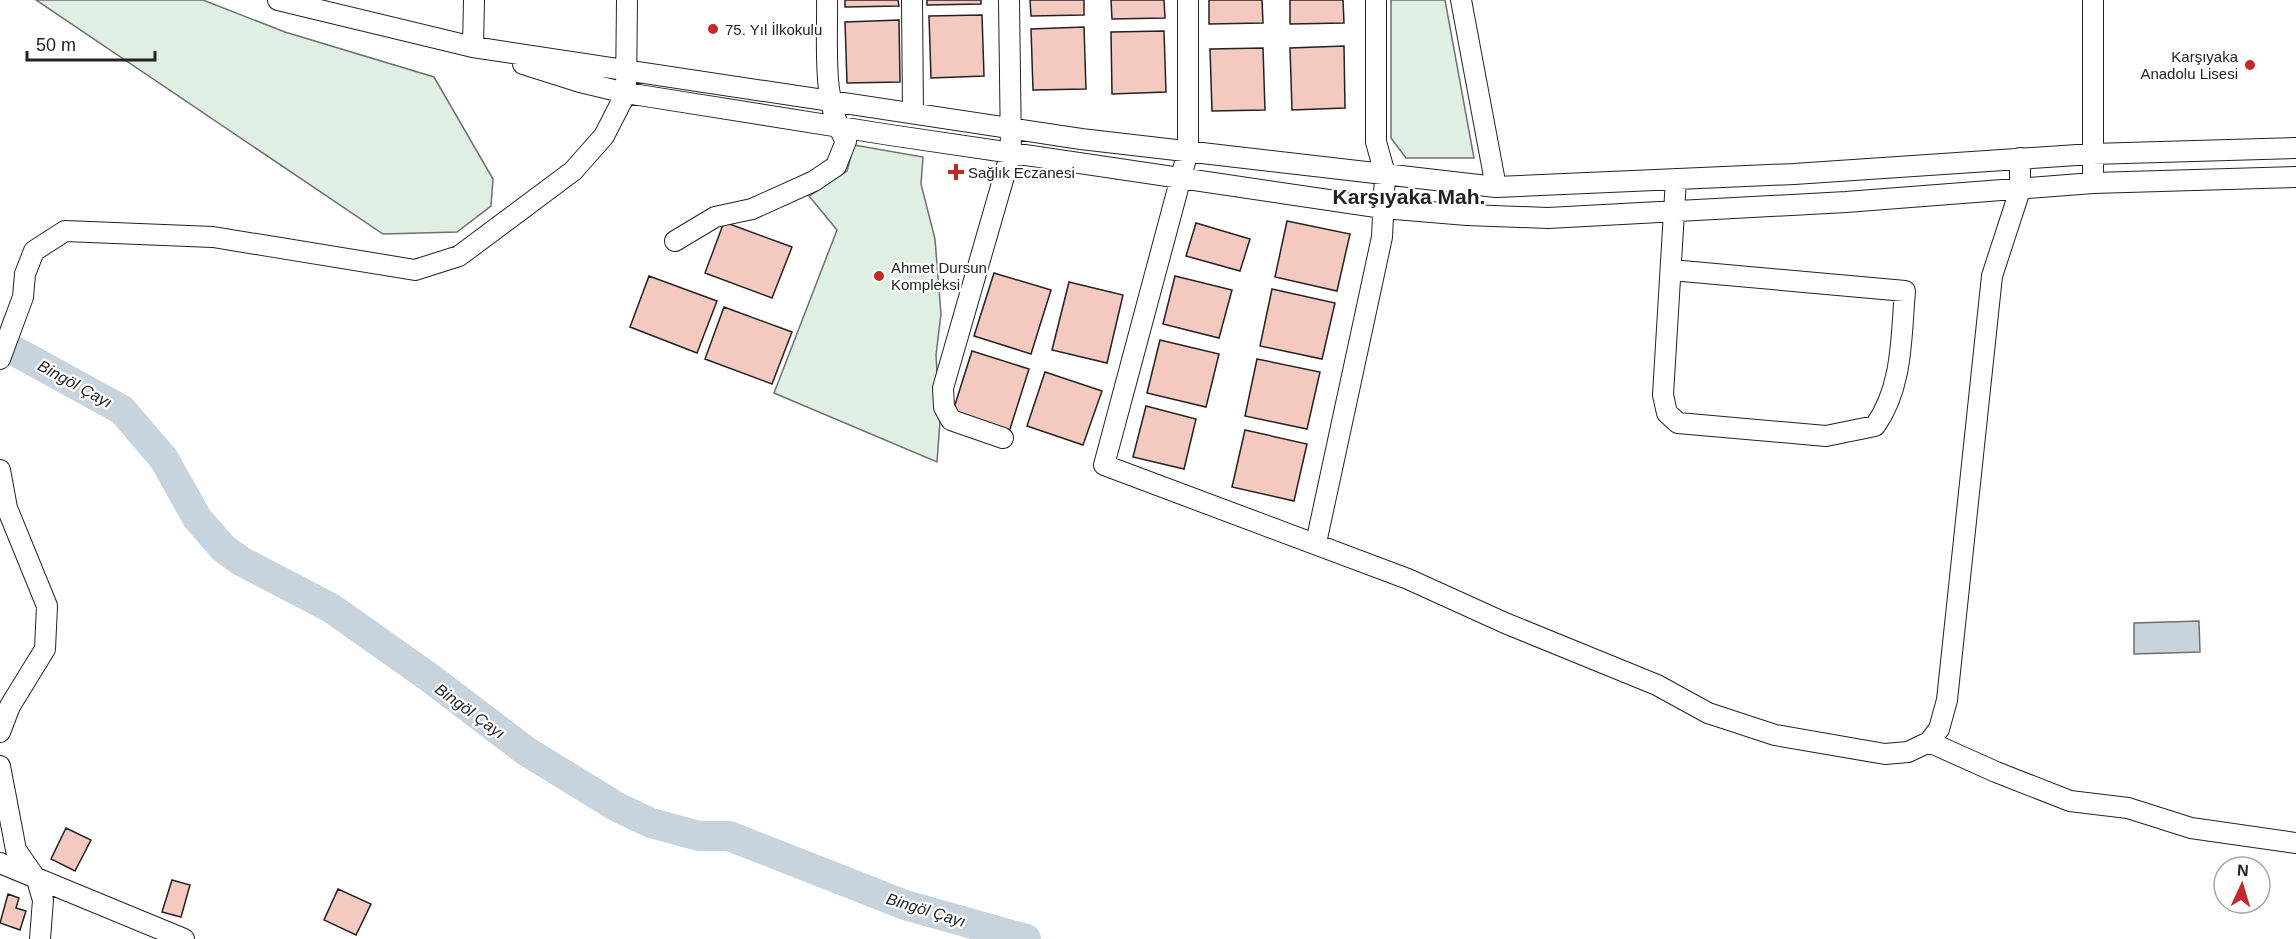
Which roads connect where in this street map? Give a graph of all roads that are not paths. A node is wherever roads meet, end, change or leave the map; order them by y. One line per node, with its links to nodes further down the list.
1 (278, 0): 11 (street)
2 (474, 0): 11 (street)
3 (627, 0): 12 (street)
4 (827, 0): 14 (street)
5 (912, 0): 15 (street)
6 (1009, 0): 17 (street)
7 (1188, 0): 19 (street)
8 (1376, 0): 23 (street)
9 (1461, 0): 28 (street)
10 (2093, 0): 21 (street)
11 (472, 47): 12 (street); 13 (street)
12 (626, 70): 13 (street); 14 (street)
13 (626, 93): 16 (street); 34 (street)
14 (830, 100): 15 (street); 16 (street)
15 (913, 113): 17 (street)
16 (837, 127): 20 (street); 32 (street)
17 (1011, 128): 19 (street); 20 (street)
18 (2296, 148): 21 (street)
19 (1188, 151): 23 (street); 24 (street)
20 (1011, 152): 24 (street); 35 (street)
21 (2092, 154): 22 (street); 27 (street)
22 (2020, 158): 26 (street); 29 (street)
23 (1385, 174): 28 (street); 30 (street)
24 (1181, 176): 30 (street); 38 (street)
25 (2296, 177): 27 (street)
26 (1676, 179): 28 (street); 31 (street)
27 (2093, 183): 29 (street)
28 (1496, 187)
29 (2020, 189): 31 (street); 40 (street)
30 (1383, 208): 31 (street); 38 (street)
31 (1674, 211): 33 (street)
32 (675, 241)
33 (1671, 270): 33 (street)
34 (0, 359)
35 (1003, 438)
36 (0, 470): 37 (street)
37 (2, 495): 39 (street)
38 (1316, 543): 40 (street)
39 (0, 732)
40 (1929, 742): 42 (street)
41 (0, 766): 44 (street)
42 (2296, 843)
43 (0, 863): 44 (street)
44 (37, 880): 45 (street); 46 (street)
45 (40, 939)
46 (184, 939)

